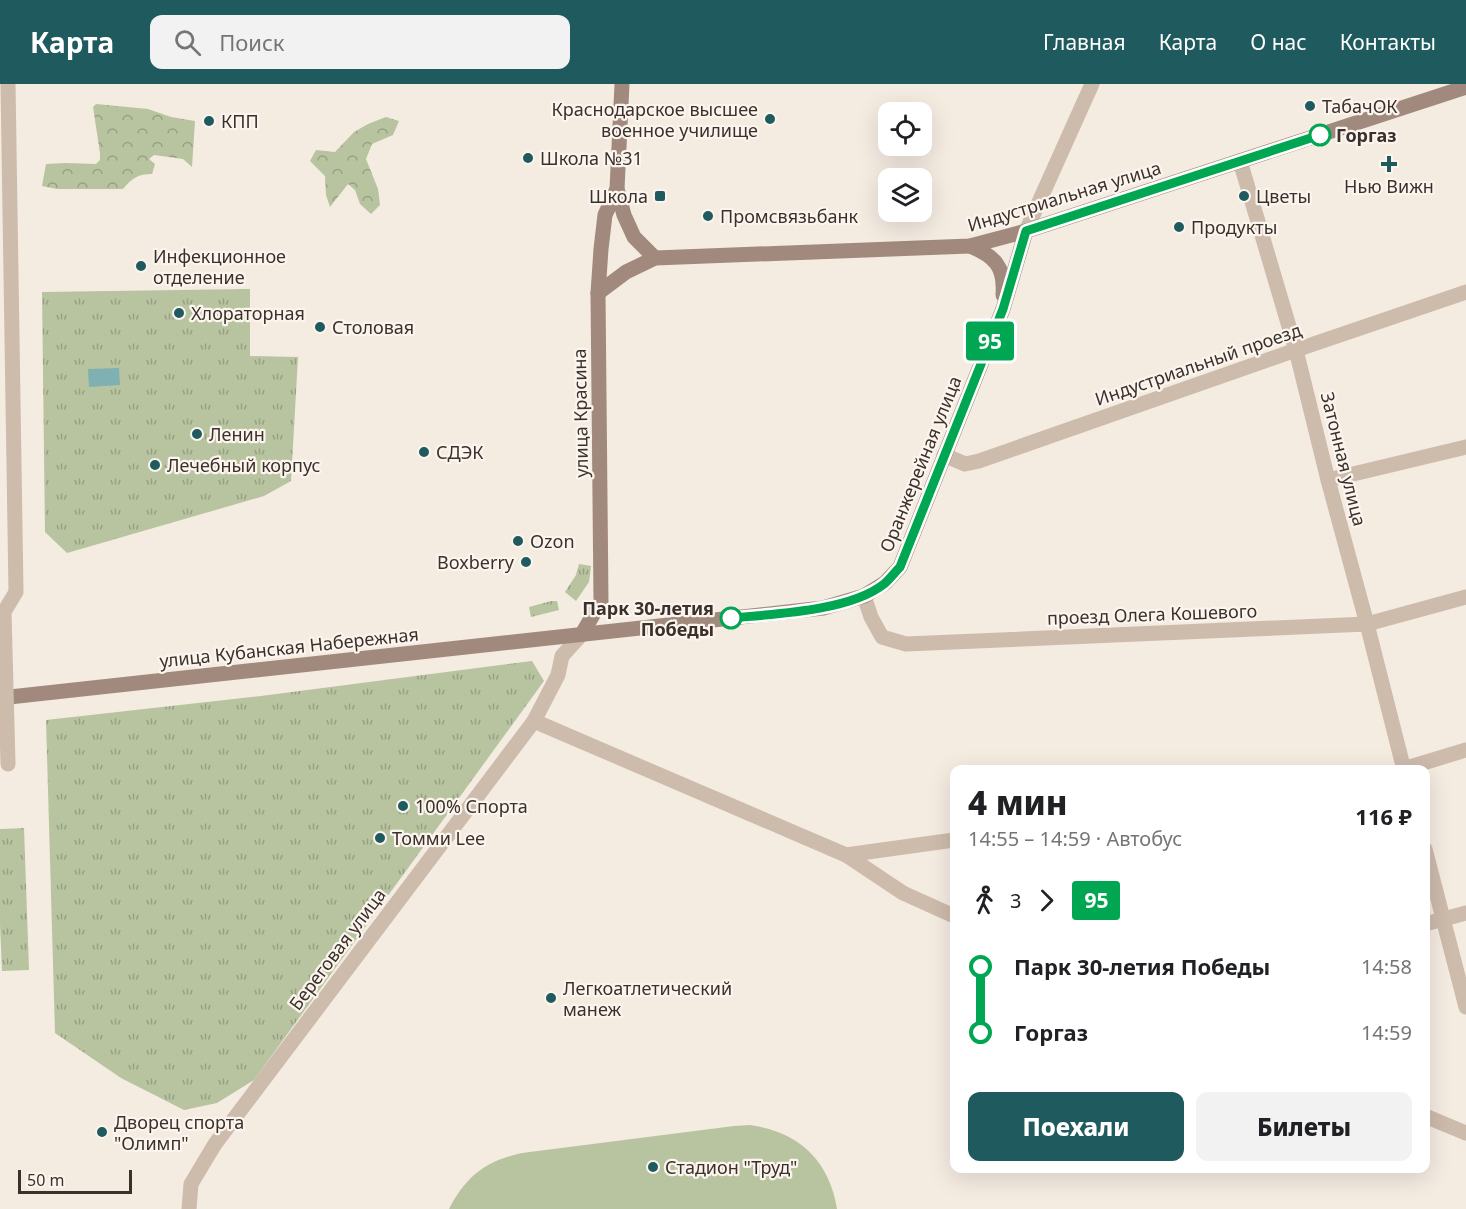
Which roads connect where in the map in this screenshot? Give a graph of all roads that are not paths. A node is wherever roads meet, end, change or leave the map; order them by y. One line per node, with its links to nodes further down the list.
1 (8, 84): 24 (street, bridge)
2 (622, 84): 6 (main road, улица Красина)
3 (1092, 84): 7 (street)
4 (1466, 87): 5 (main road, Индустриальная улица)
5 (1240, 161): 7 (main road, Индустриальная улица); 13 (street, Затонная улица)
6 (617, 189): 9 (main road, улица Красина); 11 (main road, улица Красина)
7 (1026, 231): 8 (main road, Индустриальная улица); 12 (main road, Оранжерейная улица)
8 (970, 246): 9 (main road, Индустриальная улица); 12 (main road)
9 (655, 258): 11 (main road, Индустриальная улица)
10 (1466, 292): 13 (street, Индустриальный проезд)
11 (598, 293): 20 (main road, улица Красина)
12 (1003, 309): 15 (main road, Оранжерейная улица)
13 (1296, 350): 15 (street, Индустриальный проезд); 16 (street, Затонная улица)
14 (1466, 447): 16 (street)
15 (944, 455): 17 (main road, Оранжерейная улица)
16 (1328, 480): 19 (street, Затонная улица)
17 (864, 596): 19 (street, проезд Олега Кошевого); 20 (main road, Оранжерейная улица)
18 (1466, 597): 19 (street, проезд Олега Кошевого)
19 (1368, 624): 25 (street, Затонная улица)
20 (582, 634): 21 (main road, улица Кубанская Набережная); 22 (street, Береговая улица)
21 (0, 698)
22 (534, 721): 28 (street); 37 (street, Береговая улица)
23 (1466, 750): 26 (street)
24 (8, 764)
25 (1401, 765)
26 (1415, 765)
27 (950, 841): 28 (street)
28 (846, 855): 31 (street)
29 (1430, 867): 32 (street)
30 (1466, 913): 32 (street)
31 (950, 914)
32 (1444, 919): 33 (street); 34 (street)
33 (1430, 923)
34 (1466, 1007)
35 (1430, 1118): 36 (street)
36 (1466, 1133)
37 (189, 1209)

